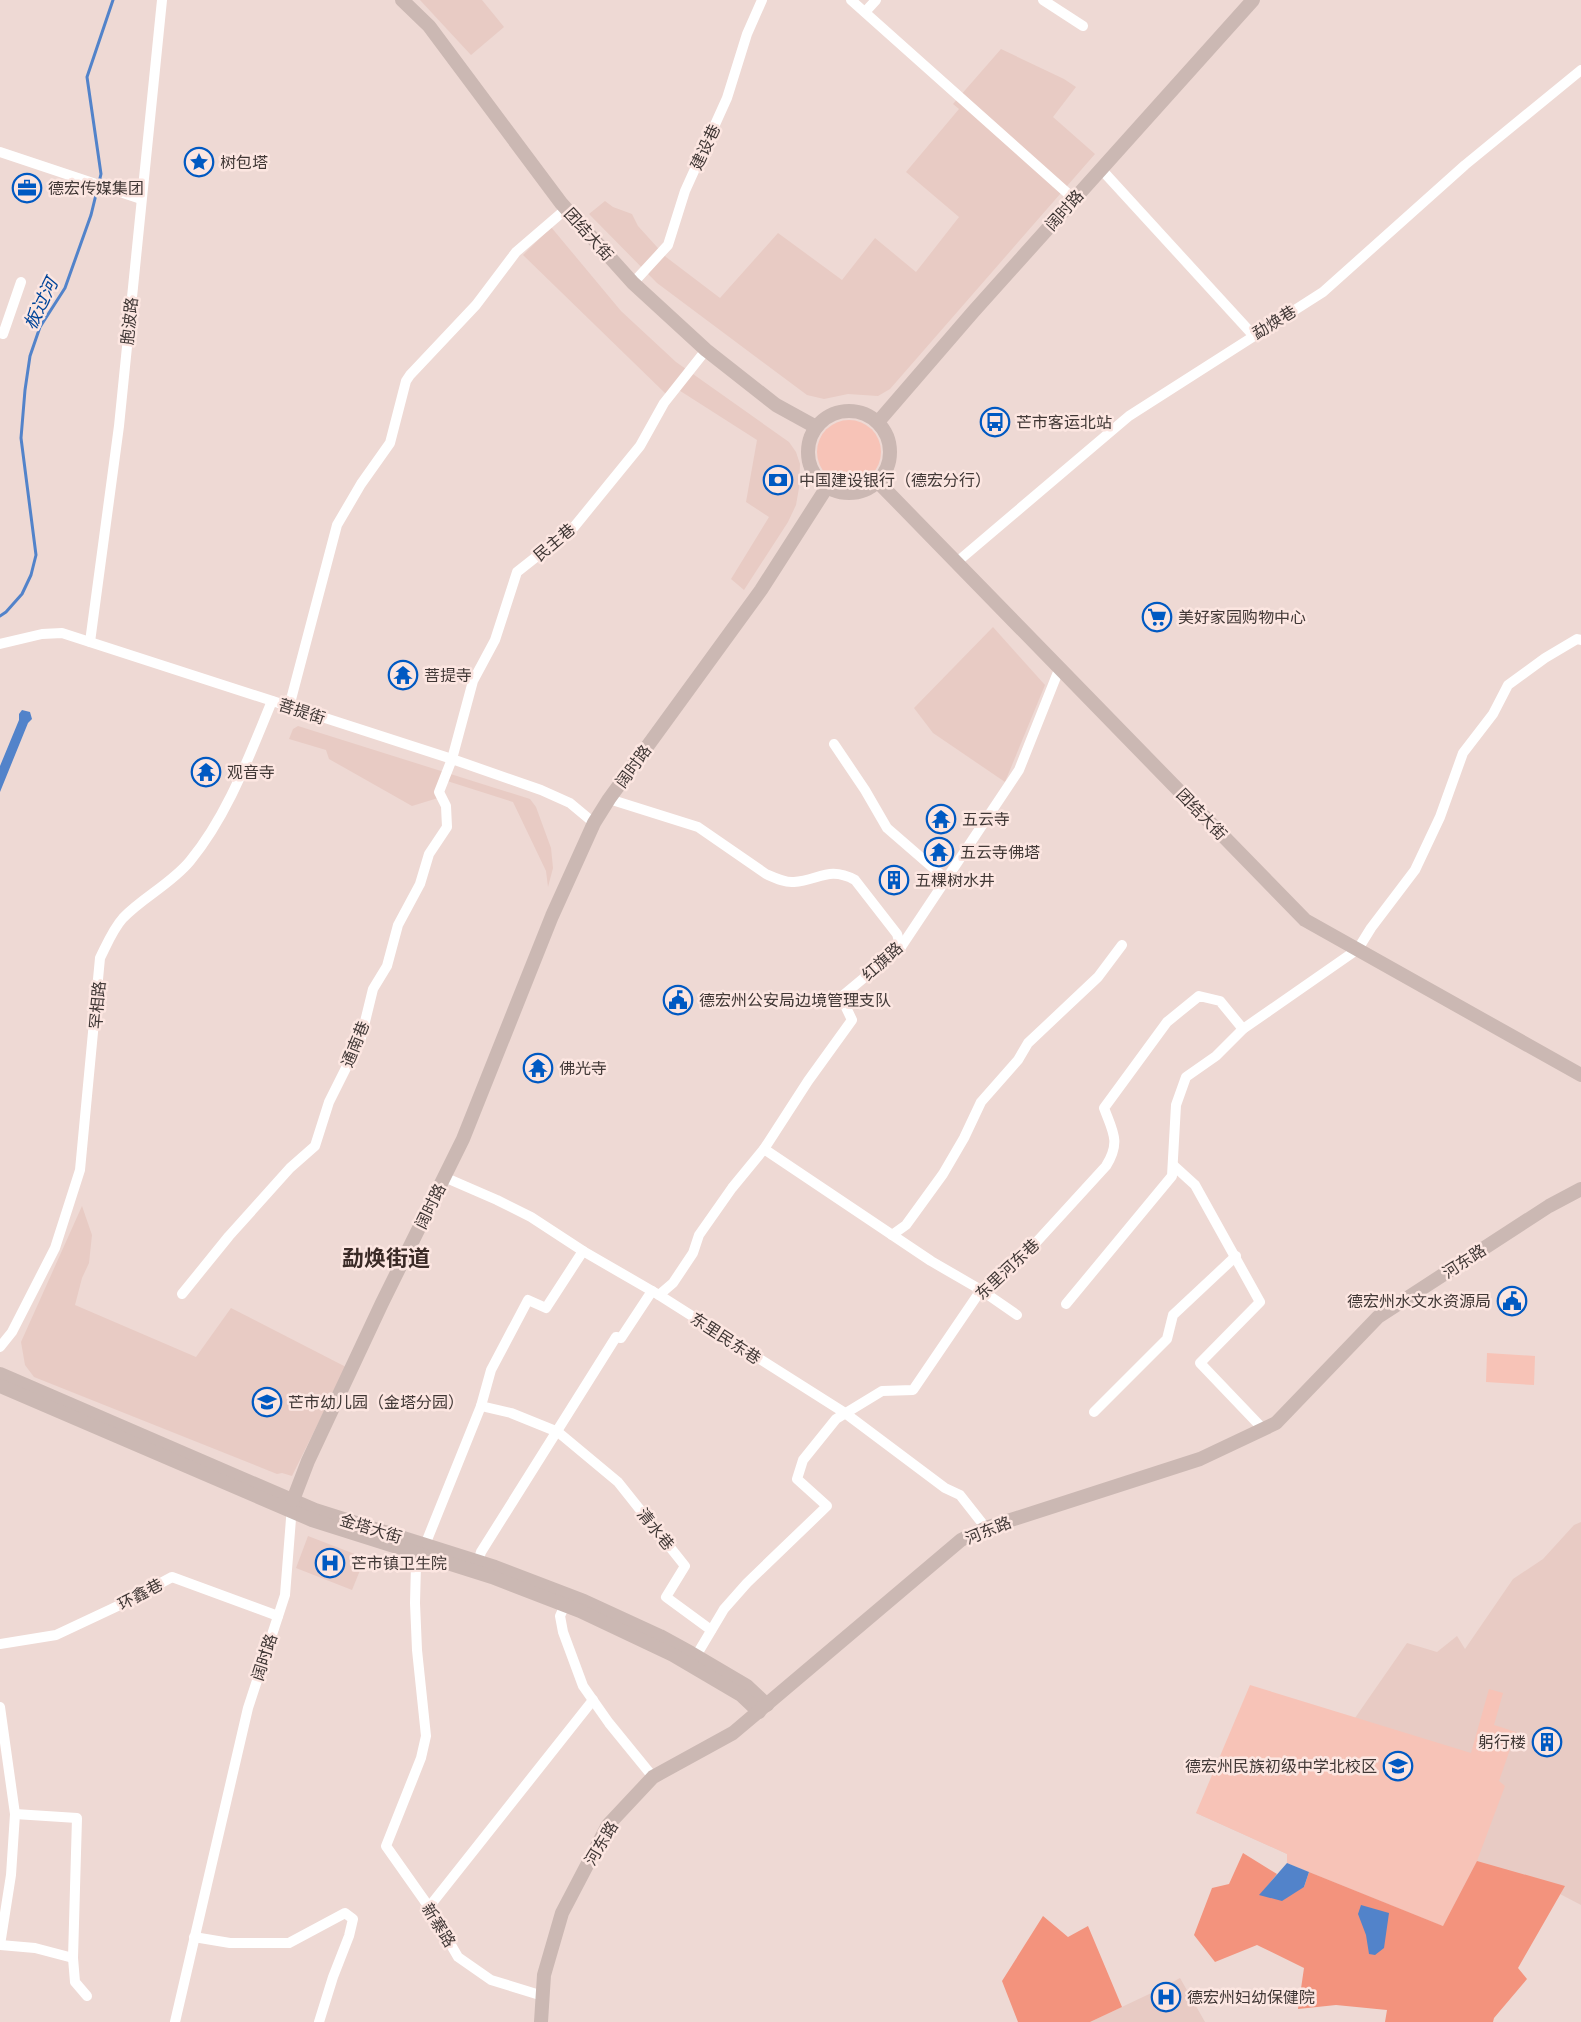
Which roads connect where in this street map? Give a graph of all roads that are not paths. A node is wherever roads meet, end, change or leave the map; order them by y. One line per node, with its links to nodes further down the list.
1 (162, 0): 13 (street, 胞波路)
2 (402, 0): 15 (main road, 团结大街)
3 (762, 0): 17 (street, 建设巷)
4 (851, 0): 8 (street)
5 (876, 0): 8 (street)
6 (1043, 0): 9 (street)
7 (1253, 0): 12 (main road, 阔时路)
8 (865, 12): 14 (street)
9 (1083, 26)
10 (1581, 70): 19 (street, 勐焕巷)
11 (0, 152): 13 (street)
12 (1101, 169): 14 (main road, 阔时路); 19 (street)
13 (141, 199): 27 (street, 胞波路)
14 (1074, 199): 21 (main road, 阔时路)
15 (566, 209): 17 (main road, 团结大街); 31 (street)
16 (21, 282): 18 (street)
17 (633, 283): 20 (main road, 团结大街)
18 (0, 333)
19 (1253, 335): 25 (street, 勐焕巷)
20 (706, 350): 22 (main road, 团结大街); 33 (street, 民主巷)
21 (878, 422): 22 (main road); 23 (main road)
22 (816, 427): 24 (main road)
23 (878, 482): 24 (main road); 25 (main road, 团结大街)
24 (827, 488): 34 (main road, 阔时路)
25 (957, 562): 29 (main road, 团结大街)
26 (1581, 640): 39 (street)
27 (90, 642): 28 (street, 菩提街); 30 (street, 菩提街)
28 (0, 644)
29 (1060, 667): 36 (street, 红旗路); 39 (main road, 团结大街)
30 (272, 701): 31 (street, 菩提街); 54 (street, 罕相路)
31 (289, 706): 33 (street, 菩提街)
32 (834, 744): 36 (street)
33 (452, 759): 35 (street, 菩提街); 51 (street, 通南巷)
34 (609, 799): 35 (main road, 阔时路); 38 (street)
35 (594, 822): 44 (main road, 阔时路)
36 (947, 880): 38 (street, 红旗路)
37 (1122, 945): 46 (street)
38 (901, 947): 42 (street, 红旗路)
39 (1359, 949): 40 (street); 41 (main road, 团结大街)
40 (1244, 1029): 43 (street); 49 (street, 东里河东巷)
41 (1581, 1076)
42 (764, 1149): 46 (street); 50 (street, 红旗路)
43 (1173, 1165): 48 (street); 52 (street)
44 (444, 1177): 47 (street, 东里民东巷); 62 (main road, 阔时路)
45 (1581, 1189): 60 (main road, 河东路)
46 (892, 1235): 49 (street)
47 (583, 1251): 50 (street, 东里民东巷); 57 (street)
48 (1236, 1256): 58 (street); 60 (street)
49 (981, 1290): 53 (street); 59 (street, 东里河东巷)
50 (656, 1293): 59 (street, 东里民东巷); 61 (street)
51 (182, 1294)
52 (1066, 1304)
53 (1017, 1315)
54 (0, 1347)
55 (0, 1374): 62 (main road, 金塔大街)
56 (0, 1386): 62 (main road, 金塔大街)
57 (481, 1406): 61 (street, 清水巷); 64 (street)
58 (1094, 1412)
59 (845, 1413): 63 (street, 东里民东巷); 68 (street, 东里河东巷)
60 (1264, 1430): 63 (main road, 河东路)
61 (558, 1432): 65 (street); 68 (street, 清水巷)
62 (292, 1505): 64 (main road, 金塔大街); 67 (street, 阔时路)
63 (986, 1528): 73 (main road, 河东路)
64 (423, 1549): 65 (main road, 金塔大街); 66 (main road, 金塔大街); 76 (street, 新寨路)
65 (478, 1562): 70 (main road, 金塔大街)
66 (565, 1605): 71 (street); 73 (main road, 金塔大街)
67 (278, 1616): 69 (street, 环鑫巷); 77 (street, 阔时路)
68 (711, 1630): 70 (street, 东里河东巷)
69 (0, 1644)
70 (696, 1656): 73 (main road, 金塔大街)
71 (593, 1700): 74 (street); 76 (street)
72 (0, 1707): 75 (street)
73 (763, 1708): 74 (main road, 河东路)
74 (653, 1778): 81 (main road, 河东路)
75 (15, 1814): 78 (street); 79 (street)
76 (429, 1907): 81 (street, 新寨路)
77 (194, 1937): 82 (street, 阔时路); 83 (street)
78 (0, 1945): 79 (street)
79 (73, 1958): 80 (street)
80 (87, 1996)
81 (543, 1996): 84 (main road, 河东路)
82 (175, 2022)
83 (319, 2022)
84 (541, 2022)

